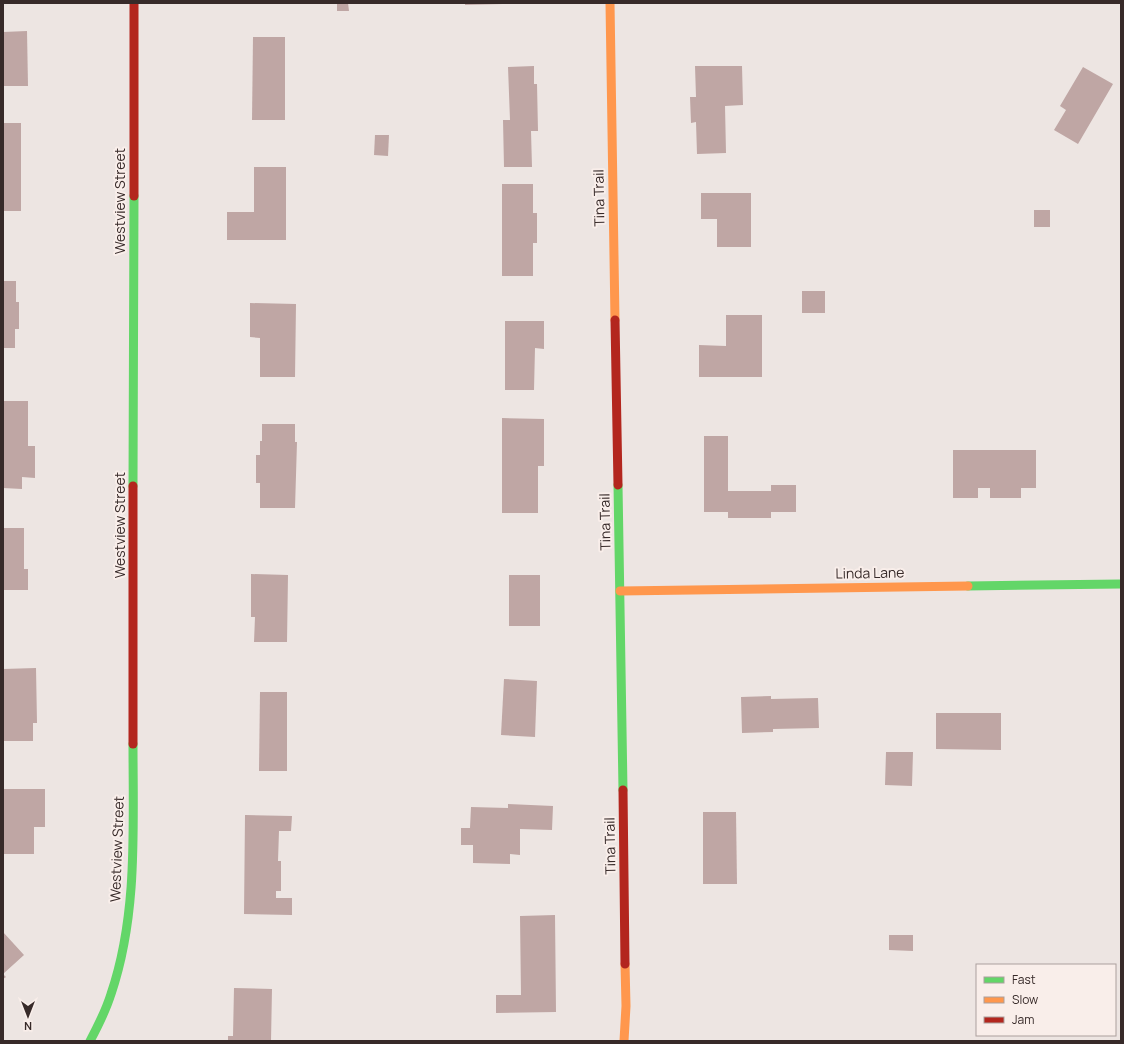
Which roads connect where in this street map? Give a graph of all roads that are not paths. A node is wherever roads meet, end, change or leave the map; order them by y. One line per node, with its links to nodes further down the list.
1 (134, 3): 5 (street, Westview Street)
2 (610, 3): 4 (street, Tina Trail)
3 (1121, 584): 4 (street, Linda Lane)
4 (620, 591): 6 (street, Tina Trail)
5 (90, 1041)
6 (624, 1041)

